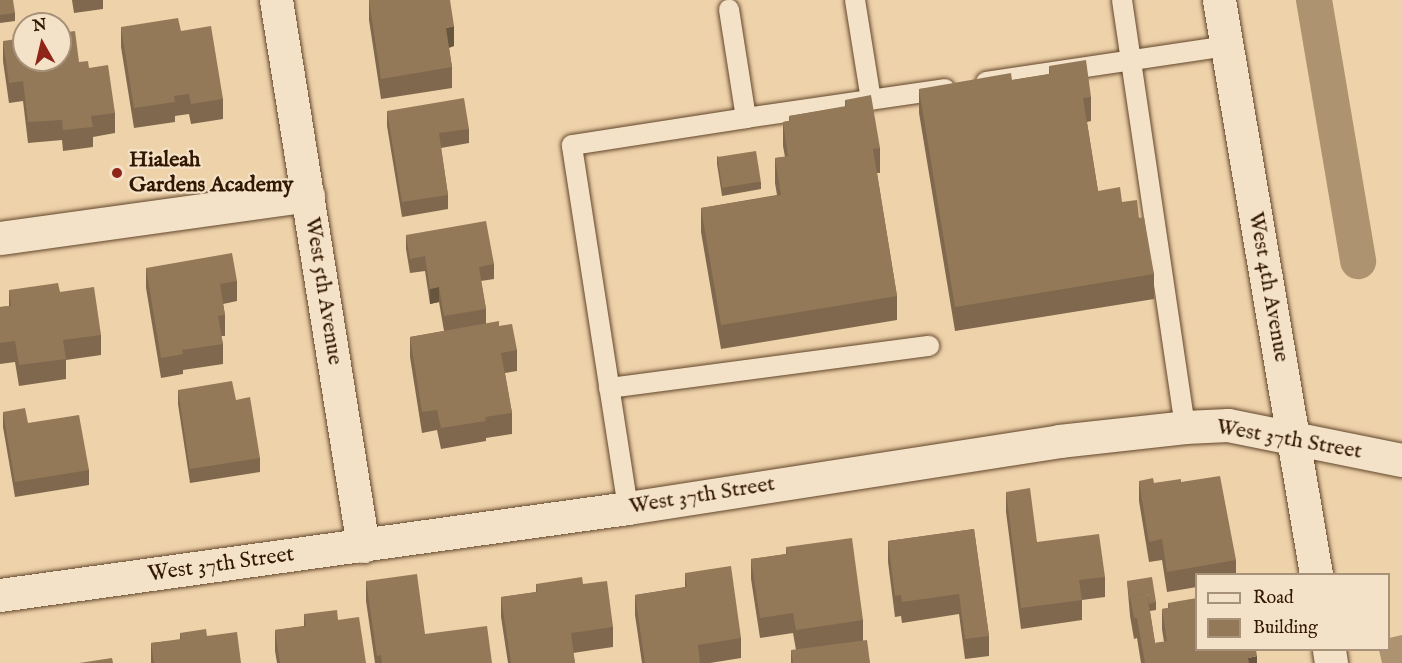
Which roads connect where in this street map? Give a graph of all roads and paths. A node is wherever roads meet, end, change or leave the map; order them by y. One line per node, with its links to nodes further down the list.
1 (276, 0): 10 (street, West 5th Avenue)
2 (855, 0): 8 (lane)
3 (1122, 0): 7 (lane)
4 (1219, 0): 6 (street, West 4th Avenue)
5 (729, 9): 9 (lane)
6 (1226, 46): 7 (lane); 15 (street, West 4th Avenue)
7 (1132, 61): 8 (lane); 14 (lane)
8 (871, 100): 9 (lane)
9 (746, 118): 13 (lane)
10 (308, 195): 11 (street); 18 (street, West 5th Avenue)
11 (0, 238)
12 (929, 346): 13 (lane)
13 (609, 388): 17 (lane)
14 (1185, 427): 15 (street, West 37th Street); 17 (street, West 37th Street)
15 (1294, 439): 16 (street, West 37th Street); 19 (street, West 4th Avenue)
16 (1402, 460)
17 (628, 508): 18 (street, West 37th Street)
18 (363, 546): 20 (street, West 37th Street)
19 (1316, 573)
20 (0, 595)

